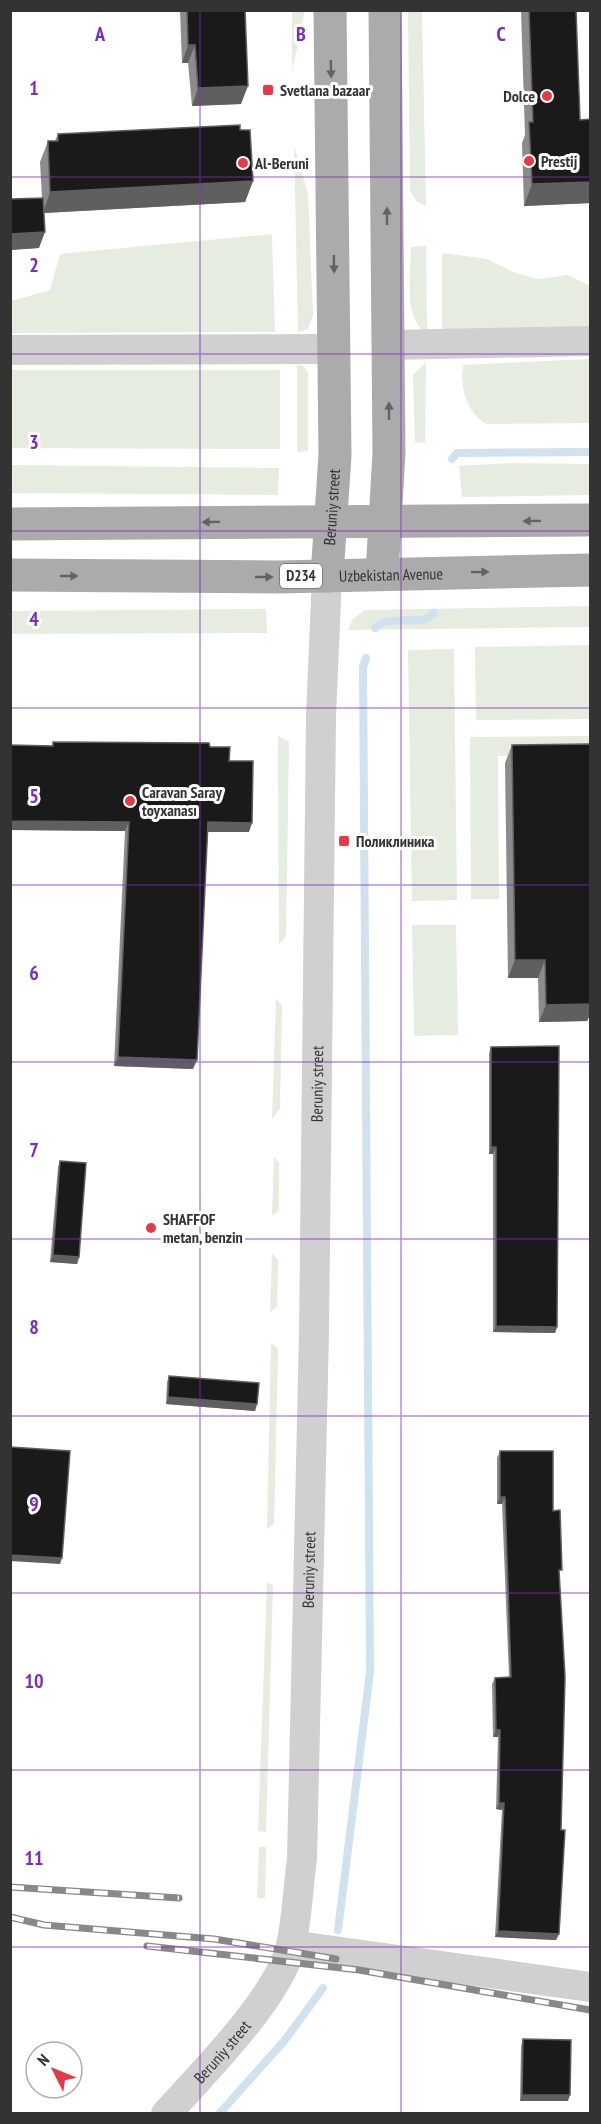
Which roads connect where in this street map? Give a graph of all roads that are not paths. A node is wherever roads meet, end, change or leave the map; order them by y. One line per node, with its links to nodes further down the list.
1 (330, 10): 5 (main road, Beruniy street, one-way to 5)
2 (385, 10): 4 (main road, one-way to 2)
3 (591, 341): 4 (street)
4 (388, 345): 7 (main road, one-way to 4)
5 (335, 349): 6 (street); 8 (main road, Beruniy street)
6 (10, 350)
7 (389, 453): 8 (main road); 11 (main road)
8 (335, 455): 10 (main road, Beruniy street)
9 (591, 520): 11 (main road, one-way to 11)
10 (331, 521): 11 (main road); 12 (main road, one-way to 12); 16 (main road, Beruniy street)
11 (385, 522): 14 (main road)
12 (10, 524)
13 (591, 570): 14 (main road, Uzbekistan Avenue / D234, one-way to 13)
14 (382, 574): 16 (main road, Uzbekistan Avenue / D234)
15 (10, 575): 16 (main road, Uzbekistan Avenue / D234, one-way to 16)
16 (327, 576): 17 (street, Beruniy street)
17 (291, 1945): 18 (street); 19 (street, Beruniy street)
18 (591, 1987)
19 (166, 2114)

